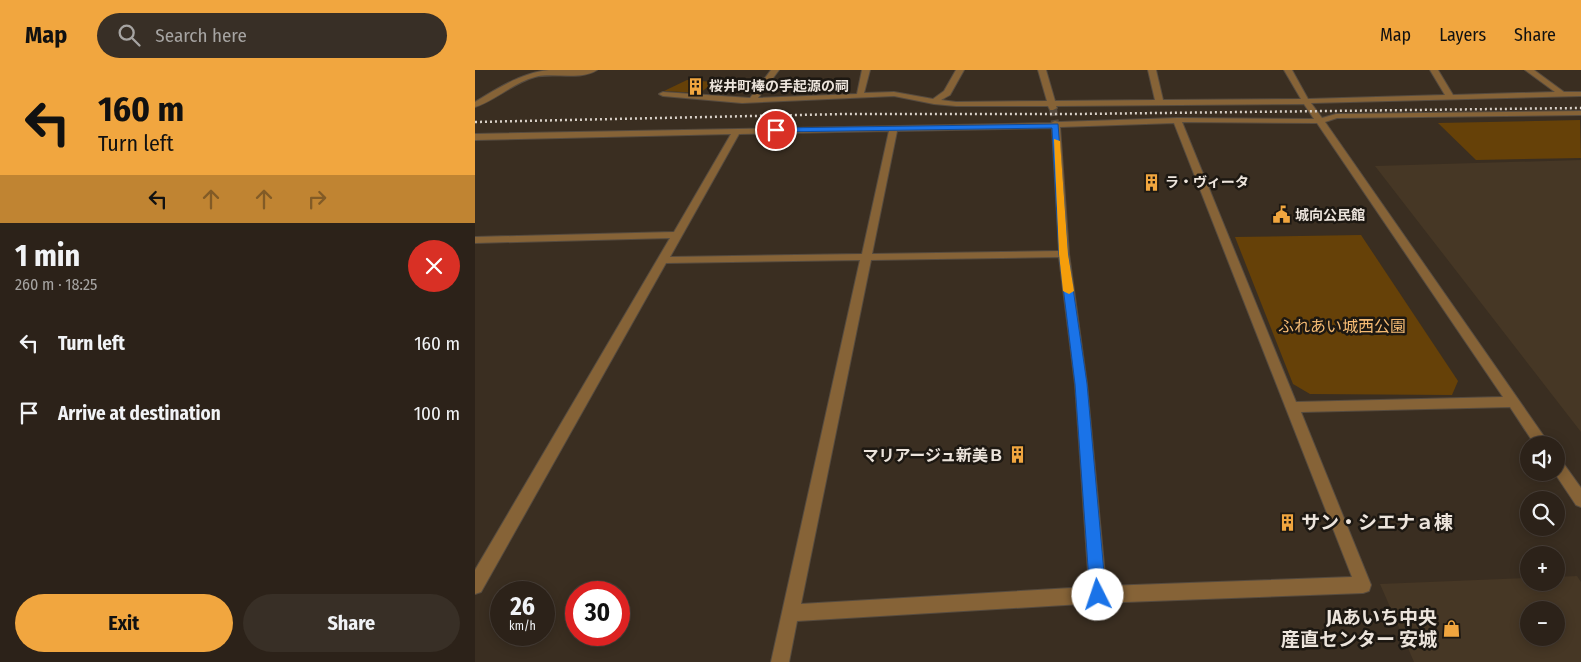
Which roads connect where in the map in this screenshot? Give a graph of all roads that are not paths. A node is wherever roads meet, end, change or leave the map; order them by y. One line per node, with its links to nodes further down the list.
1 (593, 70): 19 (street)
2 (775, 70): 15 (street)
3 (866, 70): 13 (street)
4 (960, 70): 18 (street)
5 (1042, 70): 20 (street)
6 (1152, 70): 17 (street)
7 (1289, 70): 16 (street)
8 (1434, 70): 14 (street)
9 (1529, 70): 11 (street)
10 (663, 94): 15 (street)
11 (1562, 94): 12 (street); 14 (street)
12 (1581, 94)
13 (860, 96): 15 (street); 18 (street)
14 (1450, 97): 16 (street)
15 (753, 100)
16 (1305, 100): 17 (street); 23 (street)
17 (1159, 101): 20 (street)
18 (934, 102): 20 (street)
19 (475, 104)
20 (1053, 106)
21 (1581, 113): 23 (street)
22 (1177, 120): 23 (street); 24 (street); 34 (street)
23 (1321, 121): 33 (street)
24 (1055, 124): 25 (street); 30 (street)
25 (895, 127): 26 (street); 31 (street)
26 (737, 131): 27 (street); 28 (street)
27 (475, 137)
28 (677, 236): 29 (street); 32 (street)
29 (475, 240)
30 (1064, 254): 31 (street); 39 (street)
31 (865, 257): 32 (street); 40 (street)
32 (662, 260): 38 (street)
33 (1514, 402): 34 (street); 35 (street)
34 (1293, 407): 39 (street)
35 (1537, 436)
36 (1565, 477): 37 (street)
37 (1581, 500)
38 (475, 586)
39 (1098, 595): 40 (street)
40 (790, 614): 41 (street)
41 (779, 662)

